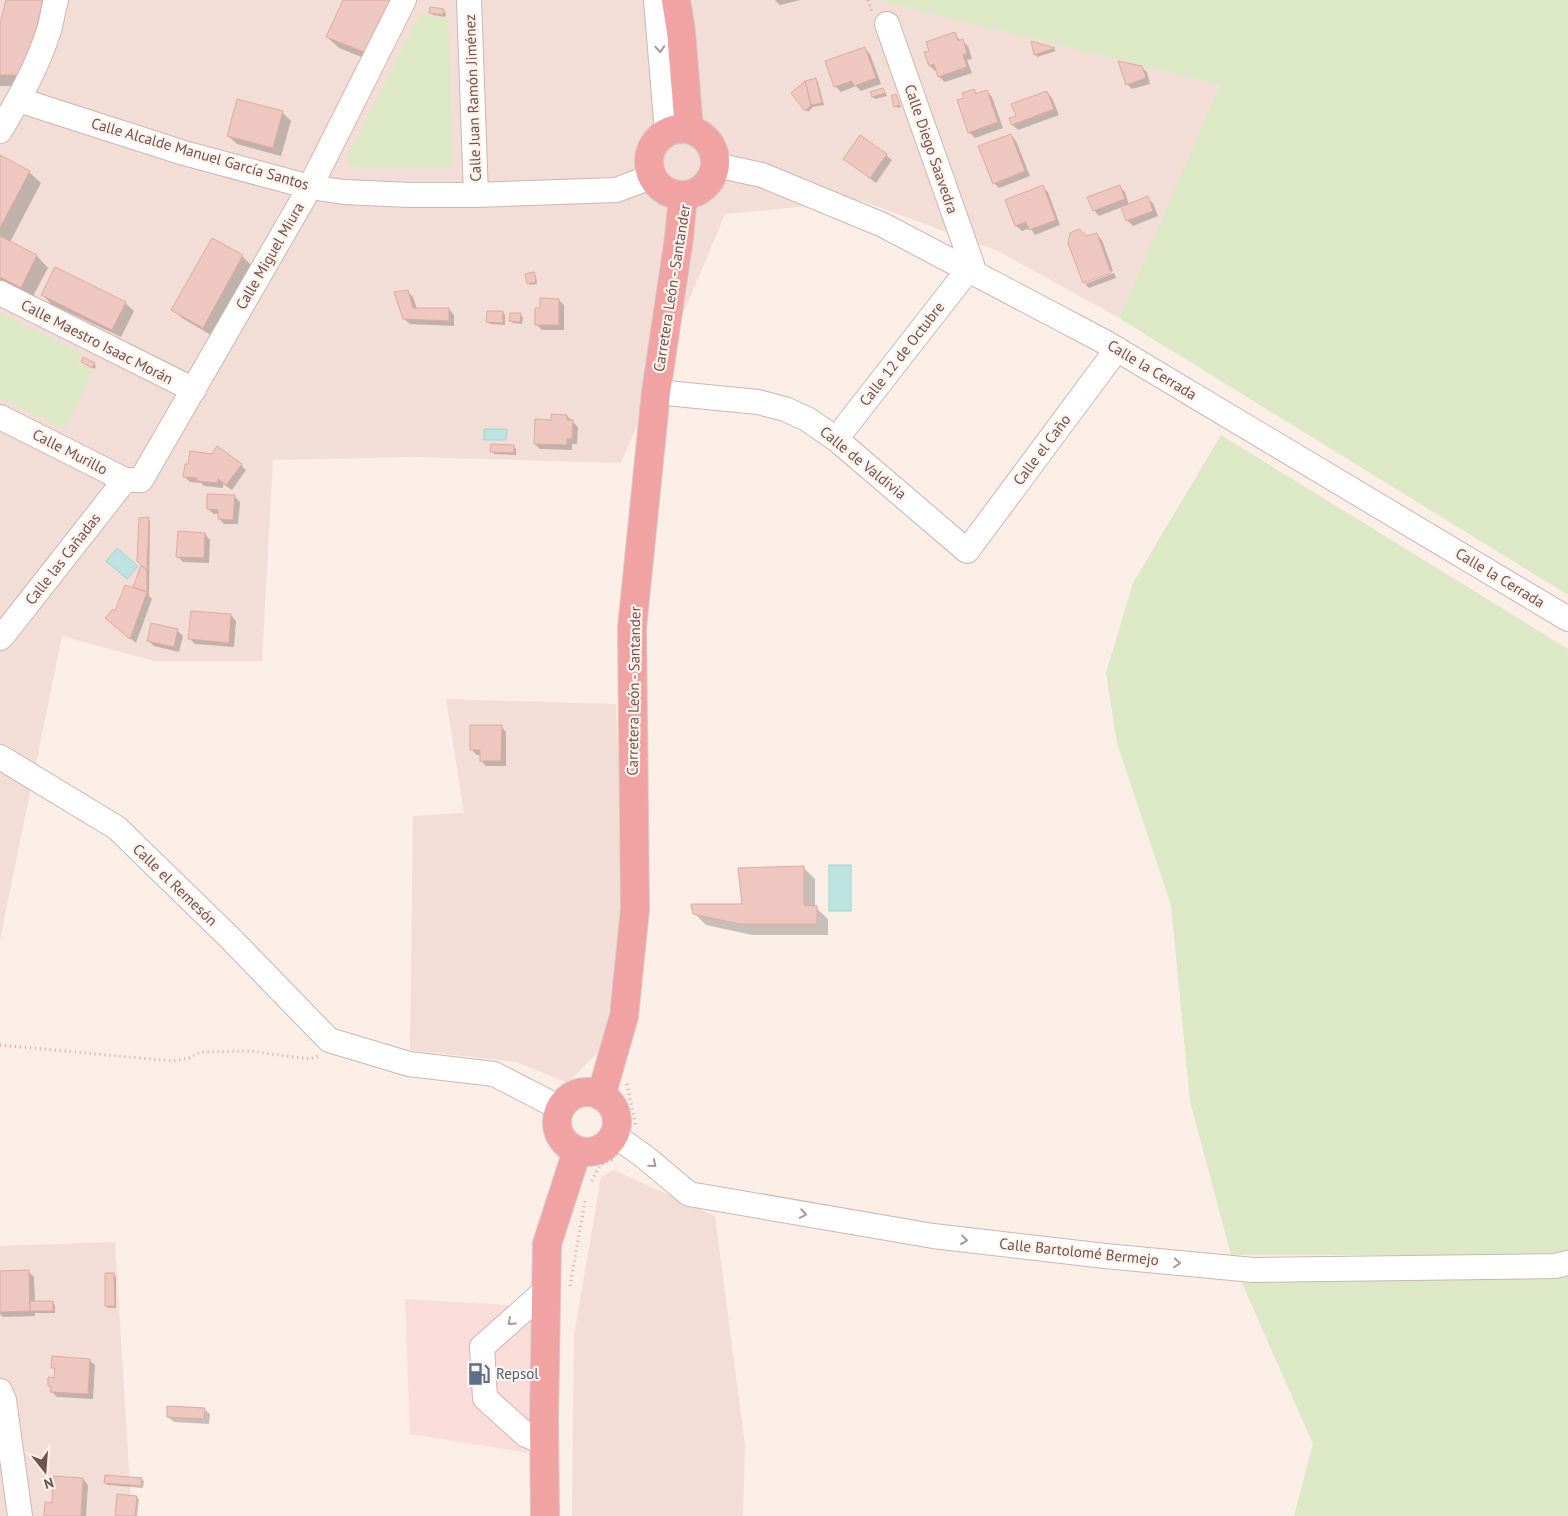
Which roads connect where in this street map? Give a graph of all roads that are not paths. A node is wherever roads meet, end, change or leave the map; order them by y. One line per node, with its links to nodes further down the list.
1 (56, 0): 7 (street)
2 (404, 0): 12 (street, Calle Miguel Miura)
3 (469, 0): 13 (street, Calle Juan Ramón Jiménez)
4 (656, 0): 8 (street, one-way to 8)
5 (676, 0): 8 (highway)
6 (887, 24): 15 (street, Calle Diego Saavedra)
7 (11, 102): 9 (street); 12 (street, Calle Alcalde Manuel García Santos)
8 (688, 128): 10 (highway); 11 (highway)
9 (0, 131)
10 (722, 156): 14 (highway); 15 (street, Calle la Cerrada)
11 (651, 175): 13 (street, Calle Alcalde Manuel García Santos); 14 (highway)
12 (310, 187): 13 (street, Calle Alcalde Manuel García Santos); 18 (street, Calle Miguel Miura)
13 (476, 195)
14 (686, 196): 19 (highway, Carretera León - Santander)
15 (971, 272): 17 (street, Calle la Cerrada); 21 (street, Calle 12 de Octubre)
16 (0, 293): 18 (street, Calle Maestro Isaac Morán)
17 (1117, 349): 23 (street, Calle el Caño); 24 (street, Calle la Cerrada)
18 (194, 390): 22 (street, Calle Miguel Miura)
19 (656, 392): 21 (street, Calle de Valdivia); 27 (highway, Carretera León - Santander)
20 (0, 417): 22 (street, Calle Murillo)
21 (836, 439): 23 (street, Calle de Valdivia)
22 (133, 480): 25 (street, Calle las Cañadas)
23 (967, 551)
24 (1568, 618)
25 (0, 638)
26 (0, 757): 28 (street, Calle el Remesón)
27 (601, 1096): 28 (highway); 29 (highway)
28 (560, 1108): 30 (highway)
29 (614, 1135): 30 (highway); 31 (street, Calle Bartolomé Bermejo, one-way to 31)
30 (577, 1151): 32 (highway)
31 (1568, 1263)
32 (547, 1289): 34 (highway); 34 (street, one-way to 34)
33 (0, 1391): 35 (street)
34 (545, 1444): 37 (highway)
35 (8, 1489): 36 (street)
36 (20, 1516)
37 (545, 1516)

